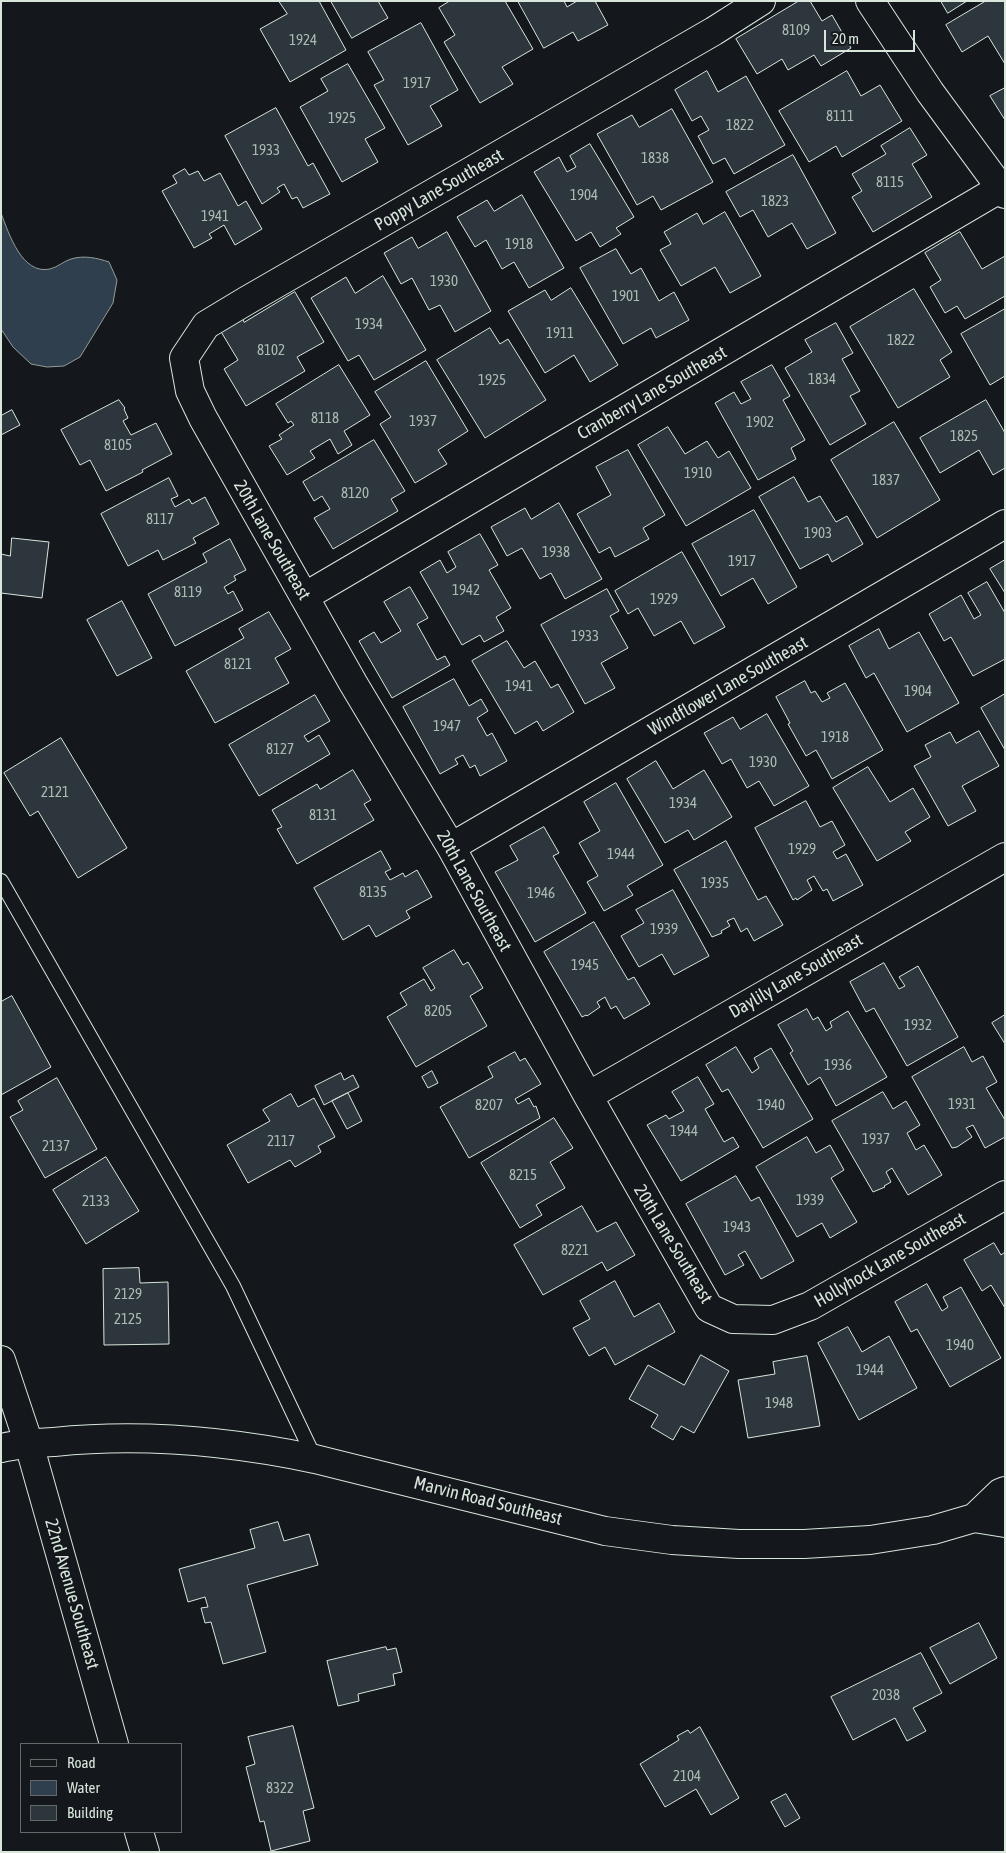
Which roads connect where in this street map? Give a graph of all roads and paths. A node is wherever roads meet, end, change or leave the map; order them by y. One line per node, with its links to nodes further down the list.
1 (761, 1): 4 (street, Poppy Lane Southeast)
2 (870, 1): 3 (street)
3 (1003, 191): 6 (street, Cranberry Lane Southeast)
4 (203, 418): 6 (street, 20th Lane Southeast)
5 (1005, 524): 7 (street, Windflower Lane Southeast)
6 (304, 596): 7 (street, 20th Lane Southeast)
7 (450, 847): 10 (street, 20th Lane Southeast)
8 (1005, 857): 10 (street, Daylily Lane Southeast)
9 (1, 881): 16 (lane)
10 (588, 1096): 12 (street, 20th Lane Southeast)
11 (1005, 1195): 12 (street, Hollyhock Lane Southeast)
12 (773, 1320)
13 (1, 1360): 14 (street, 22nd Avenue Southeast)
14 (29, 1444): 15 (street, Marvin Road Southeast); 16 (street, Marvin Road Southeast); 20 (street, 22nd Avenue Southeast)
15 (1, 1448)
16 (315, 1459): 18 (street, Marvin Road Southeast)
17 (1005, 1491): 18 (street, Marvin Road Southeast)
18 (974, 1518): 19 (street, Marvin Road Southeast)
19 (1005, 1523)
20 (114, 1743)
21 (139, 1833): 22 (street)
22 (145, 1852)

